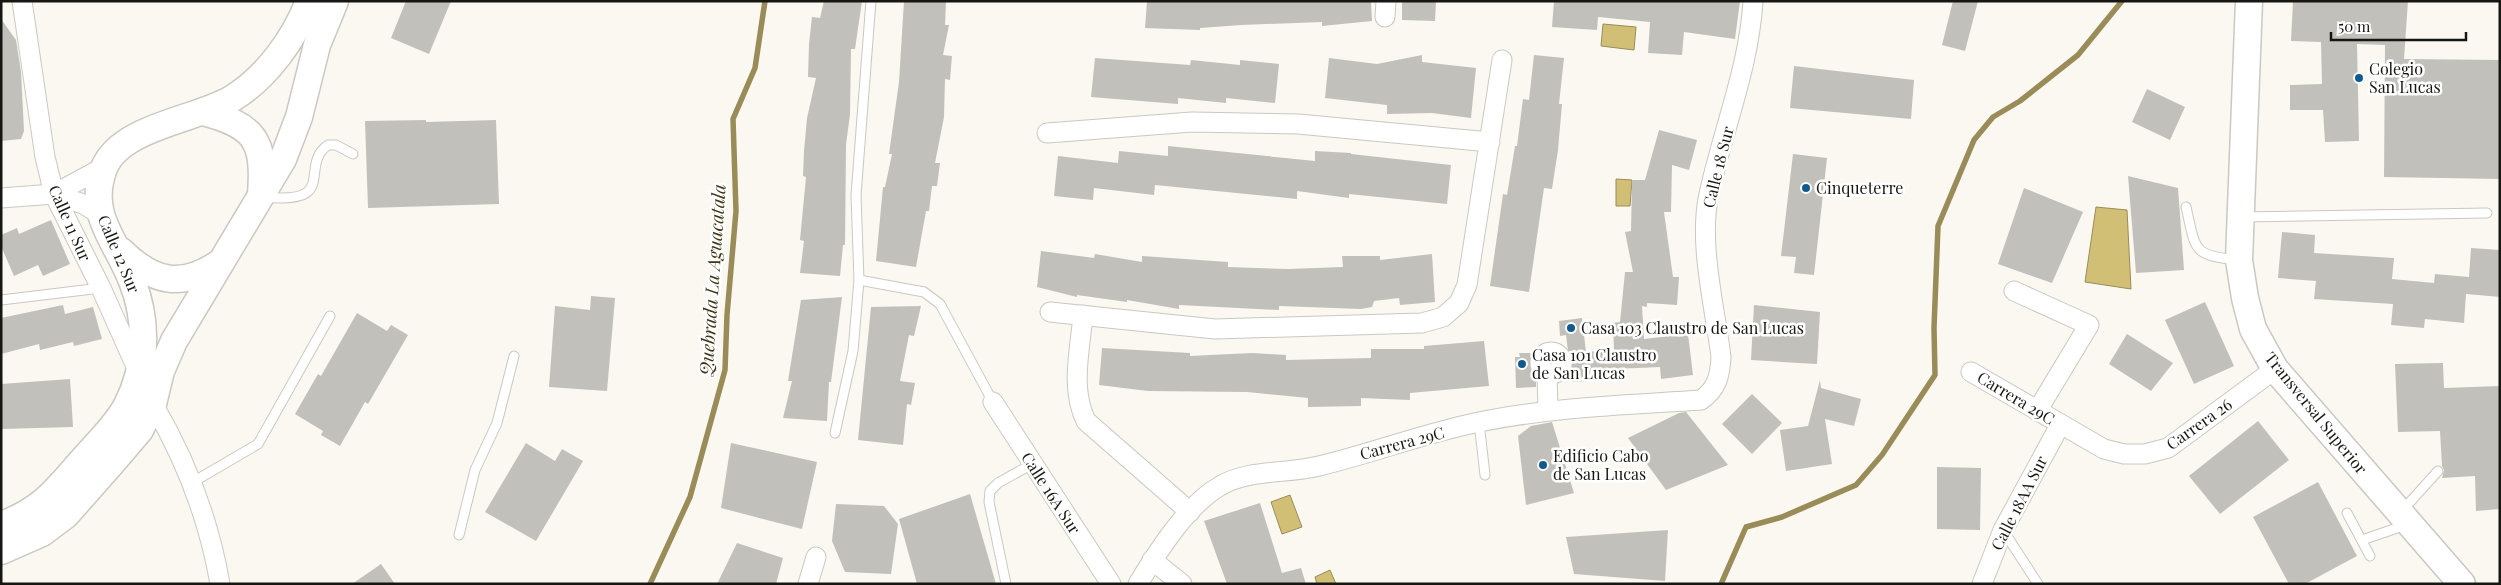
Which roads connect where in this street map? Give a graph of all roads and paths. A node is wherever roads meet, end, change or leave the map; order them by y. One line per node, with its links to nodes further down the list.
1 (22, 1): 13 (street, Calle 11 Sur)
2 (309, 1): 8 (main road, Calle 12 Sur)
3 (335, 1): 14 (main road)
4 (871, 1): 23 (lane)
5 (1753, 1): 35 (street, Calle 18 Sur)
6 (2249, 1): 19 (main road, Transversal Superior)
7 (1502, 60): 10 (street)
8 (203, 112): 12 (main road, Calle 12 Sur); 14 (main road)
9 (1047, 133): 10 (street)
10 (1490, 142): 28 (street)
11 (353, 154): 14 (lane)
12 (104, 167): 13 (street); 17 (main road, Calle 12 Sur)
13 (54, 194): 15 (street); 17 (street); 24 (street, Calle 11 Sur)
14 (261, 196): 22 (main road)
15 (1, 198)
16 (2186, 207): 21 (lane)
17 (100, 214): 20 (main road, Calle 12 Sur)
18 (2487, 214): 19 (lane)
19 (2240, 217): 21 (main road, Transversal Superior)
20 (115, 246): 22 (main road); 34 (main road, Calle 12 Sur)
21 (2239, 260): 31 (main road, Transversal Superior)
22 (222, 262): 37 (main road)
23 (859, 280): 36 (lane); 42 (lane)
24 (101, 288): 26 (lane); 34 (street, Calle 11 Sur)
25 (2014, 291): 39 (street)
26 (1, 300)
27 (1050, 312): 28 (street)
28 (1083, 315): 47 (street)
29 (330, 316): 46 (lane)
30 (514, 356): 52 (lane)
31 (2275, 368): 41 (street, Carrera 26); 49 (main road, Transversal Superior)
32 (1971, 372): 39 (street, Carrera 29C)
33 (1547, 373): 38 (street)
34 (140, 375): 50 (main road, Calle 12 Sur)
35 (1712, 392): 38 (street, Carrera 29C)
36 (993, 402): 43 (street, Calle 16A Sur)
37 (153, 404): 46 (street); 54 (main road)
38 (1548, 410): 40 (street, Carrera 29C)
39 (2037, 411): 41 (street, Carrera 29C)
40 (1478, 422): 45 (lane); 47 (street, Carrera 29C)
41 (2060, 425): 51 (street, Calle 18AA Sur)
42 (836, 433)
43 (1032, 464): 60 (lane); 61 (street, Calle 16A Sur)
44 (2438, 471): 49 (lane)
45 (1485, 474)
46 (193, 482): 58 (street)
47 (1190, 512): 57 (street, Carrera 29C)
48 (2346, 513): 53 (lane)
49 (2404, 519): 53 (lane); 66 (main road, Transversal Superior)
50 (1, 525)
51 (2003, 530): 64 (street, Calle 18AA Sur); 65 (lane)
52 (459, 535)
53 (2362, 540): 55 (lane)
54 (1, 551)
55 (2370, 556)
56 (816, 557): 59 (street)
57 (1152, 560): 62 (street, Carrera 29C); 63 (street)
58 (220, 584)
59 (808, 584)
60 (1006, 584)
61 (1111, 584)
62 (1138, 584)
63 (1182, 584)
64 (1982, 584)
65 (2038, 584)
66 (2462, 584)

